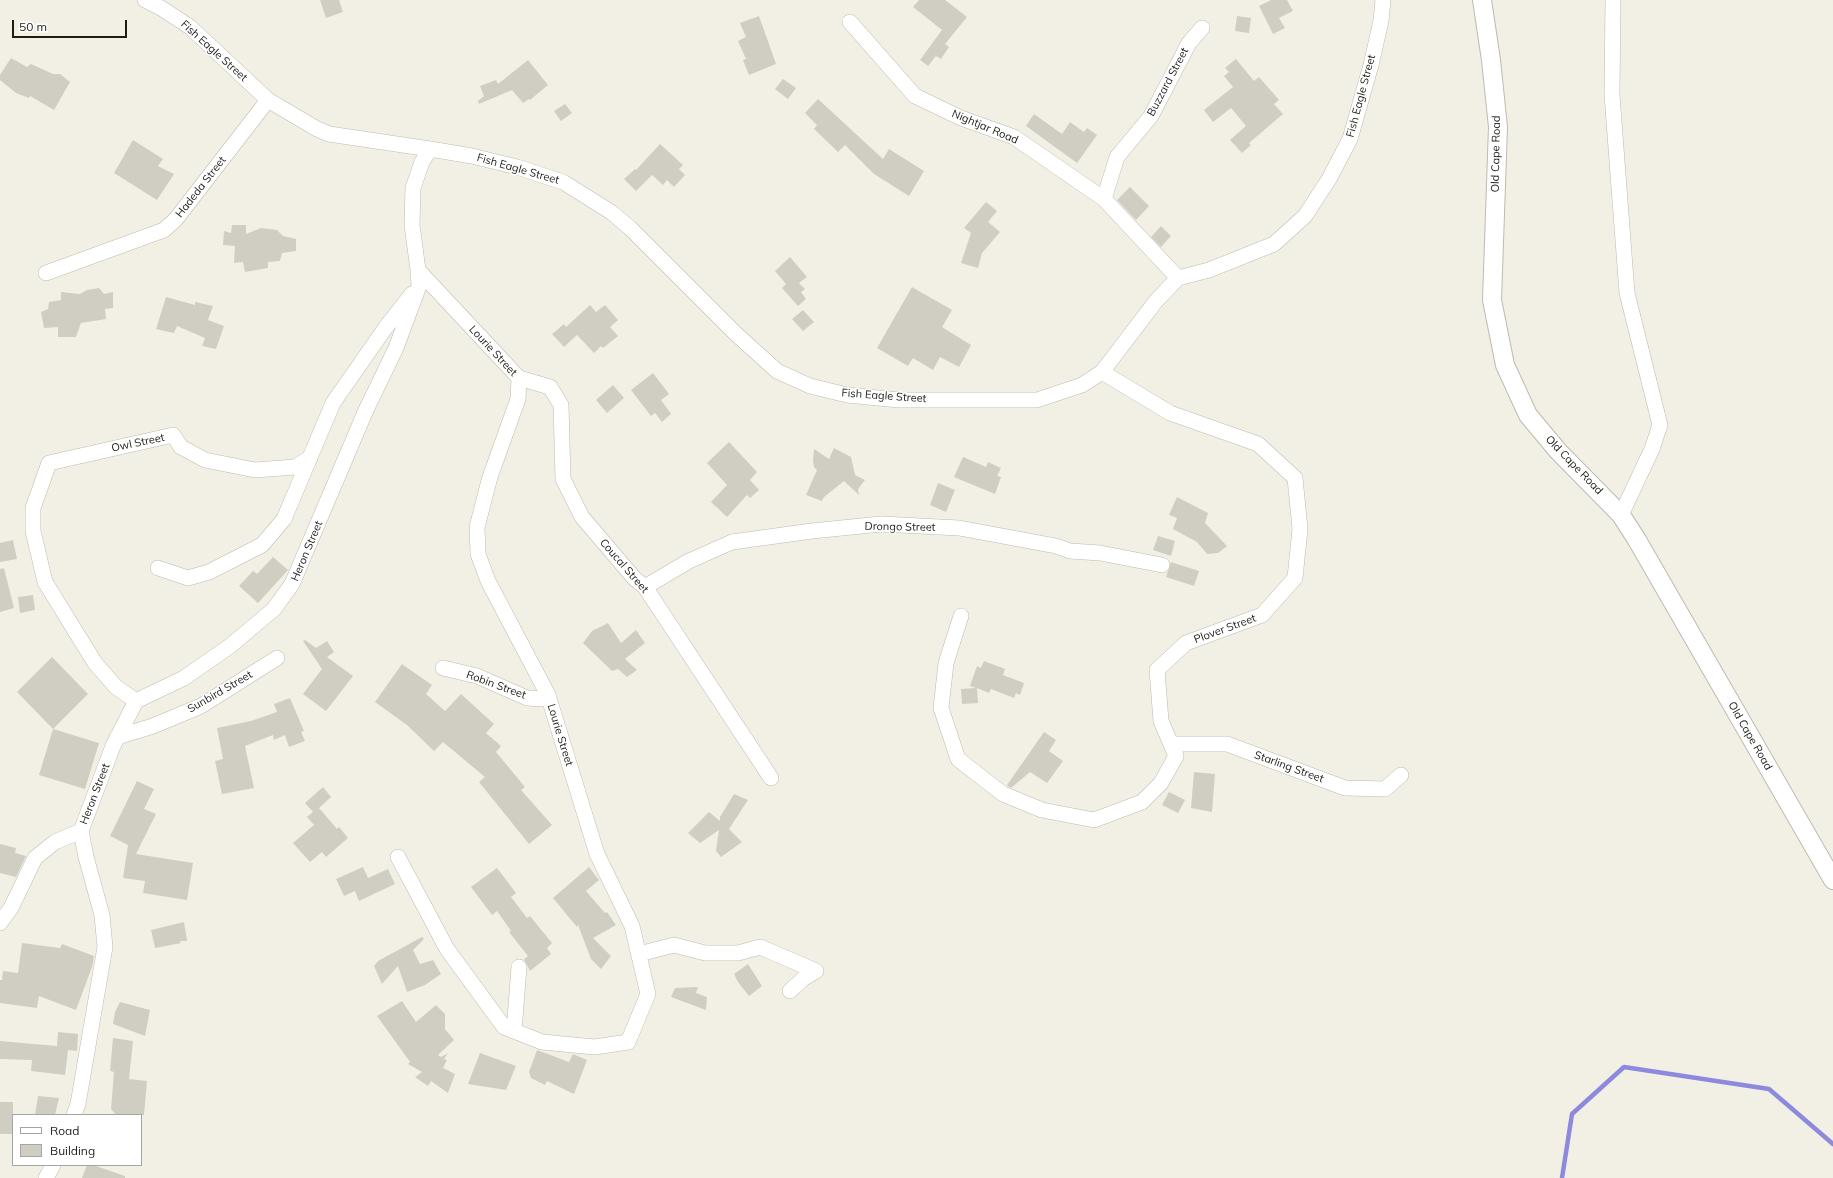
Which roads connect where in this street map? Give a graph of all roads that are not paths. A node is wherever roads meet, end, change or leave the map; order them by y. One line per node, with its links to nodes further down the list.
1 (145, 0): 7 (street, Fish Eagle Street)
2 (1383, 0): 12 (street, Fish Eagle Street)
3 (1482, 0): 17 (street, Old Cape Road)
4 (1613, 0): 17 (street)
5 (850, 22): 9 (street, Nightjar Road)
6 (1202, 28): 9 (street, Buzzard Street)
7 (268, 100): 8 (street, Fish Eagle Street); 11 (street, Hadeda Street)
8 (430, 149): 10 (street); 14 (street, Fish Eagle Street)
9 (1104, 199): 12 (street, Nightjar Road)
10 (418, 270): 13 (street, Heron Street); 15 (street, Lourie Street)
11 (46, 273)
12 (1178, 278): 14 (street, Fish Eagle Street)
13 (419, 286): 16 (street); 25 (street, Heron Street)
14 (1102, 372): 27 (street, Plover Street)
15 (519, 378): 20 (street, Coucal Street); 24 (street, Lourie Street)
16 (310, 458): 19 (street); 25 (street, Owl Street)
17 (1621, 515): 32 (street, Old Cape Road)
18 (1162, 565): 20 (street, Drongo Street)
19 (158, 568)
20 (645, 587): 29 (street, Coucal Street)
21 (961, 616): 27 (street, Plover Street)
22 (277, 658): 26 (street, Sunbird Street)
23 (443, 668): 24 (street, Robin Street)
24 (548, 695): 34 (street, Lourie Street)
25 (136, 700): 26 (street, Heron Street)
26 (117, 738): 30 (street, Heron Street)
27 (1171, 744): 28 (street, Starling Street)
28 (1401, 775)
29 (771, 778)
30 (81, 831): 33 (street, Heron Street); 38 (street, Heron Street)
31 (398, 857): 37 (street, Lourie Street)
32 (1833, 880)
33 (0, 923)
34 (639, 954): 36 (street); 37 (street, Lourie Street)
35 (519, 967): 37 (street)
36 (790, 991)
37 (514, 1031)
38 (74, 1114)
39 (52, 1166): 40 (street)
40 (46, 1178)

